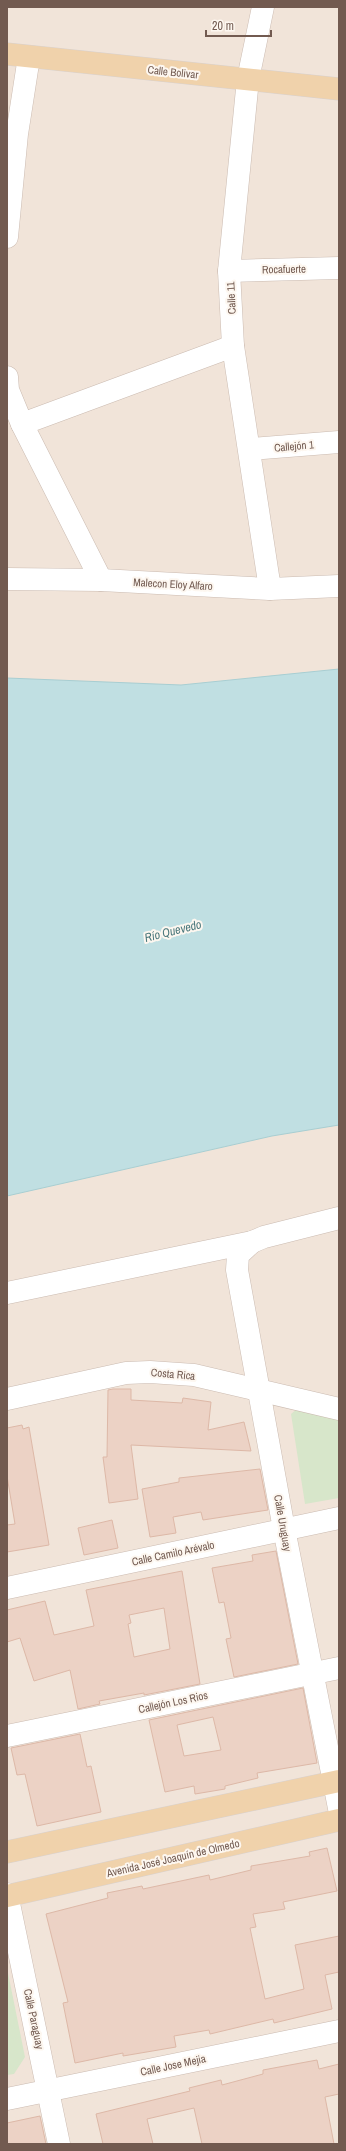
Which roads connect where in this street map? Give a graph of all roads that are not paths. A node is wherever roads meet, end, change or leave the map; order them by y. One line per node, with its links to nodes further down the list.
1 (263, 7): 4 (street, Calle 11)
2 (7, 54): 3 (main road, Calle Bolivar)
3 (29, 57): 4 (main road, Calle Bolivar); 6 (street)
4 (248, 80): 5 (main road, Calle Bolivar); 8 (street, Calle 11)
5 (339, 89)
6 (7, 237)
7 (339, 268): 8 (street, Rocafuerte)
8 (229, 271): 9 (street, Calle 11)
9 (233, 346): 11 (street); 13 (street, Calle 11)
10 (7, 386): 11 (street)
11 (22, 424): 15 (street)
12 (339, 442): 13 (street, Callejón 1)
13 (250, 450): 17 (street, Calle 11)
14 (7, 579): 15 (street, Malecon Eloy Alfaro)
15 (101, 580): 17 (street, Malecon Eloy Alfaro)
16 (339, 586): 17 (street, Malecon Eloy Alfaro)
17 (270, 589)
18 (339, 1218): 19 (street)
19 (252, 1242): 20 (street); 21 (street, Calle Uruguay)
20 (7, 1293)
21 (260, 1390): 22 (street, Costa Rica); 23 (street, Costa Rica); 25 (street, Calle Uruguay)
22 (7, 1399)
23 (339, 1409)
24 (339, 1518): 25 (street, Calle Camilo Arévalo)
25 (284, 1529): 26 (street, Calle Camilo Arévalo); 28 (street, Calle Uruguay)
26 (7, 1588)
27 (339, 1668): 28 (street, Callejón Los Rios)
28 (313, 1673): 29 (street, Callejón Los Rios); 30 (street, Calle Uruguay)
29 (7, 1736)
30 (336, 1782): 31 (street, Calle Uruguay); 33 (main road)
31 (339, 1808)
32 (339, 1820): 34 (main road, Avenida José Joaquín de Olmedo)
33 (7, 1852)
34 (7, 1895): 36 (street, Calle Paraguay)
35 (339, 2031): 36 (street, Calle Jose Mejia)
36 (49, 2090): 37 (street, Calle Jose Mejia); 38 (street, Calle Paraguay)
37 (7, 2099)
38 (59, 2144)

